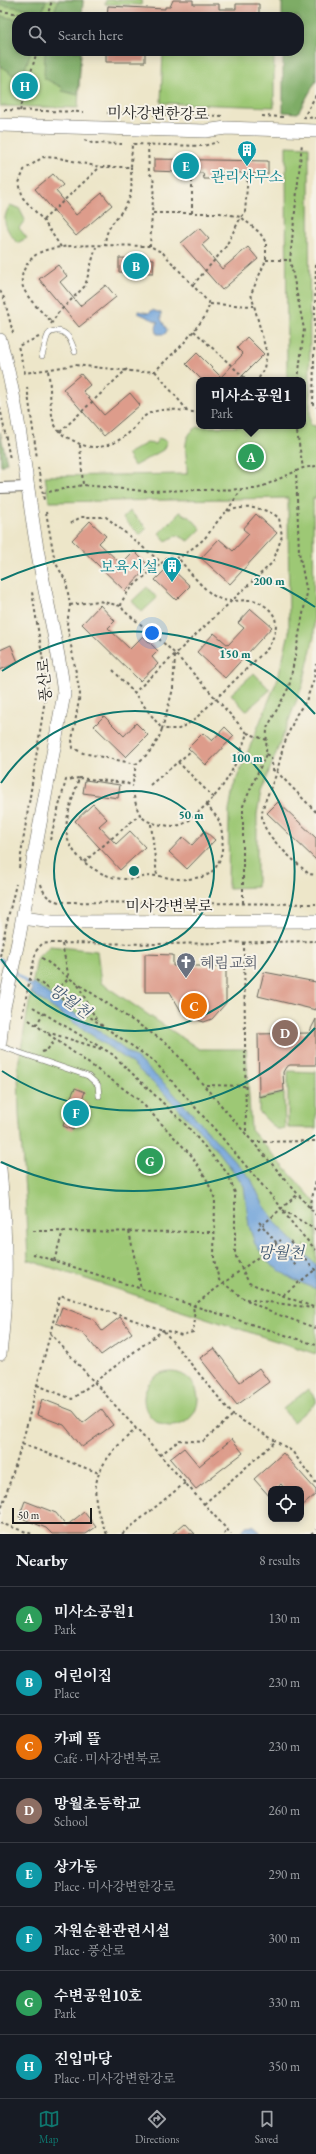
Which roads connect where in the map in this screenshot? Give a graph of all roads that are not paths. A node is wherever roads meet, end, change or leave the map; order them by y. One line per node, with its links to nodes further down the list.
1 (0, 125): 2 (street, 미사강변한강로)
2 (316, 131)
3 (0, 340): 6 (street, 풍산로)
4 (75, 352): 5 (lane)
5 (42, 356)
6 (27, 487): 7 (street); 8 (street, 풍산로)
7 (0, 488)
8 (23, 918): 9 (street, 미사강변북로); 10 (street, 풍산로, bridge)
9 (316, 921)
10 (0, 1042)
11 (0, 1046): 12 (lane)
12 (99, 1096)
13 (0, 1169): 14 (street)
14 (3, 1238): 15 (street)
15 (0, 1354)

